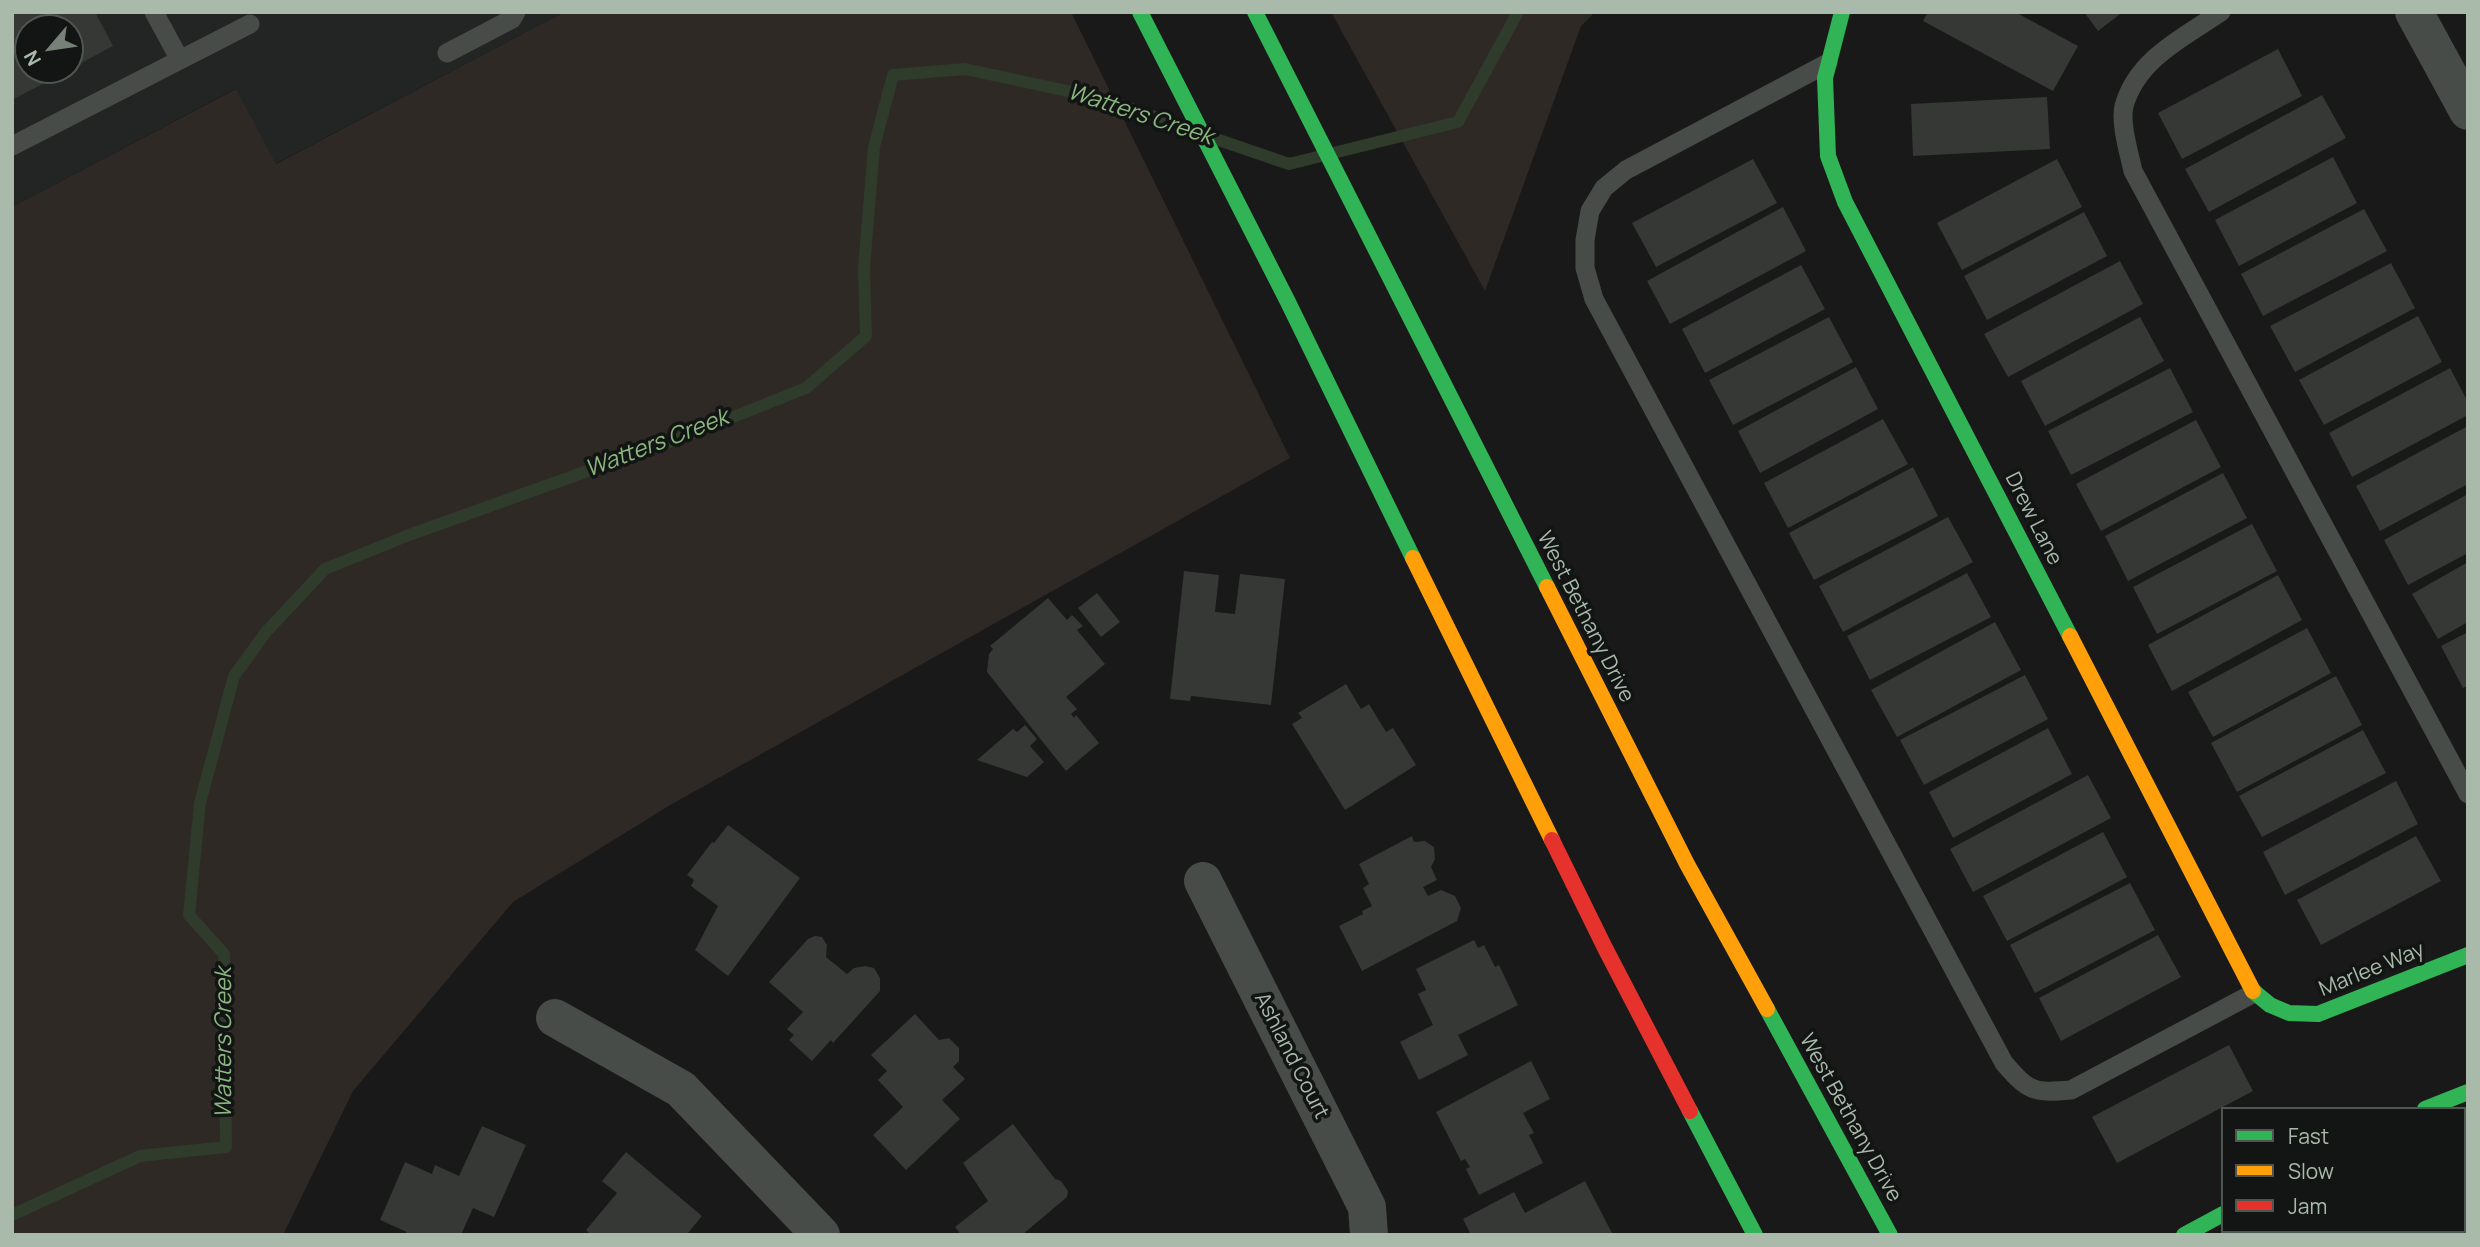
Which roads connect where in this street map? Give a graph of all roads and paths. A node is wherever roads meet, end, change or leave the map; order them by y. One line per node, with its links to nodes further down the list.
1 (154, 12): 10 (lane)
2 (516, 12): 9 (lane)
3 (1140, 12): 24 (main road)
4 (1255, 12): 25 (main road, West Bethany Drive)
5 (1842, 12): 11 (main road, Drew Lane)
6 (2221, 12): 14 (lane)
7 (2414, 12): 12 (street)
8 (250, 24): 10 (lane)
9 (447, 53)
10 (180, 60): 13 (lane)
11 (1829, 63): 17 (main road, Drew Lane); 17 (lane)
12 (2468, 111)
13 (12, 146)
14 (2468, 794)
15 (1203, 881): 23 (street, Ashland Court)
16 (2468, 955): 17 (main road, Marlee Way)
17 (2254, 993)
18 (555, 1018): 22 (street)
19 (2468, 1092): 20 (main road)
20 (2430, 1107)
21 (2221, 1215): 26 (main road)
22 (821, 1235)
23 (1369, 1235)
24 (1755, 1235)
25 (1890, 1235)
26 (2183, 1235)

